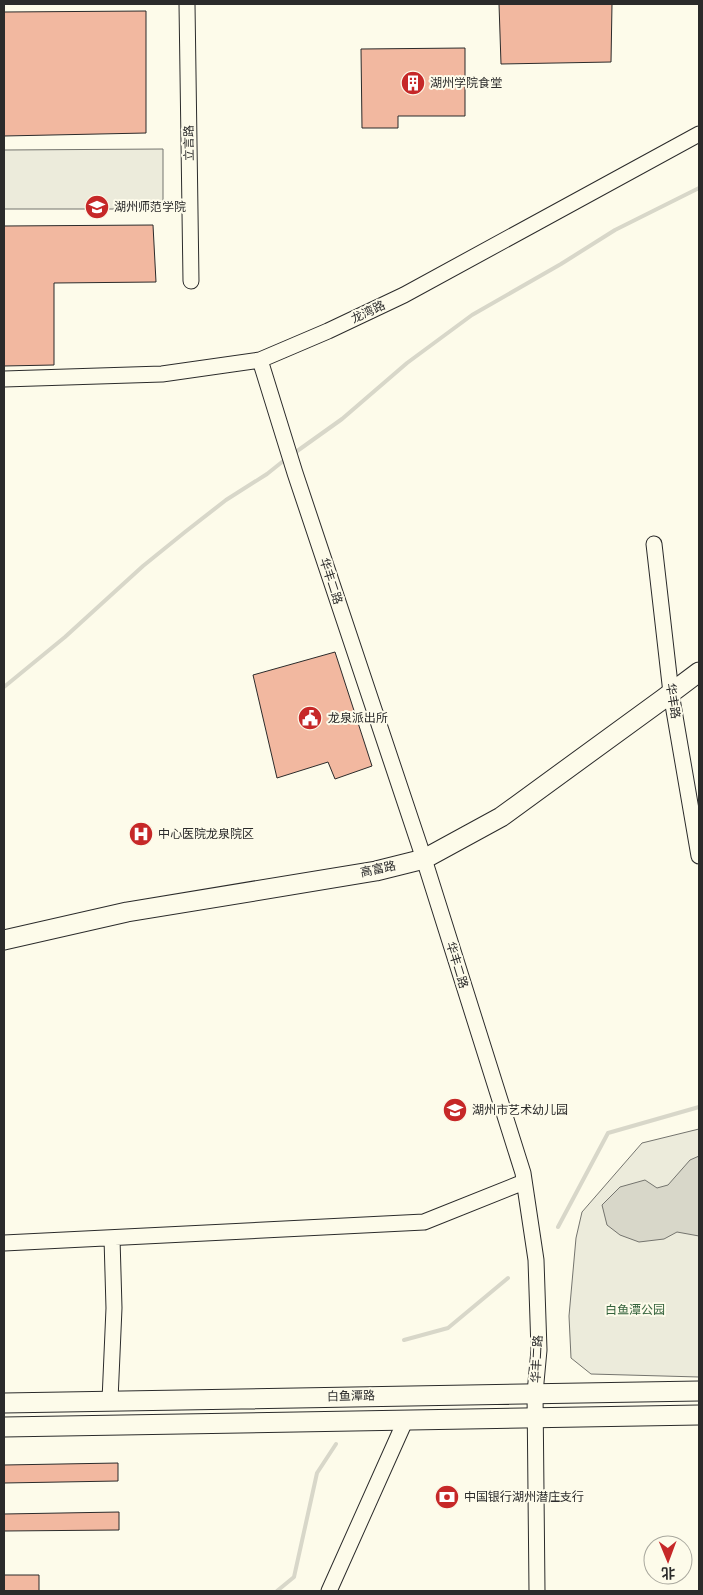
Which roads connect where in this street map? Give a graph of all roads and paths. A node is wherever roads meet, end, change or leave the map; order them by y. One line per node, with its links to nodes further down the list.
1 (187, 4): 3 (street, 立言路)
2 (699, 134): 4 (street, 龙湾路)
3 (191, 282)
4 (260, 360): 5 (street, 龙湾路); 10 (street, 华丰二路)
5 (4, 379)
6 (654, 544): 8 (street, 华丰路)
7 (699, 672): 8 (main road, 高富路)
8 (671, 693): 9 (street, 华丰路); 10 (main road, 高富路)
9 (699, 856)
10 (424, 859): 11 (main road, 高富路); 12 (street, 华丰二路)
11 (4, 940)
12 (524, 1182): 13 (street); 16 (street, 华丰二路)
13 (112, 1238): 14 (street); 17 (street)
14 (4, 1243)
15 (699, 1391): 16 (main road, 白鱼潭路)
16 (534, 1393): 17 (main road, 白鱼潭路); 20 (street, 华丰二路)
17 (110, 1400): 18 (main road, 白鱼潭路)
18 (4, 1403)
19 (699, 1415): 20 (main road, 白鱼潭路)
20 (535, 1417): 21 (main road, 白鱼潭路); 24 (street, 华丰二路)
21 (406, 1419): 22 (main road, 白鱼潭路); 23 (street)
22 (4, 1427)
23 (329, 1591)
24 (537, 1591)

